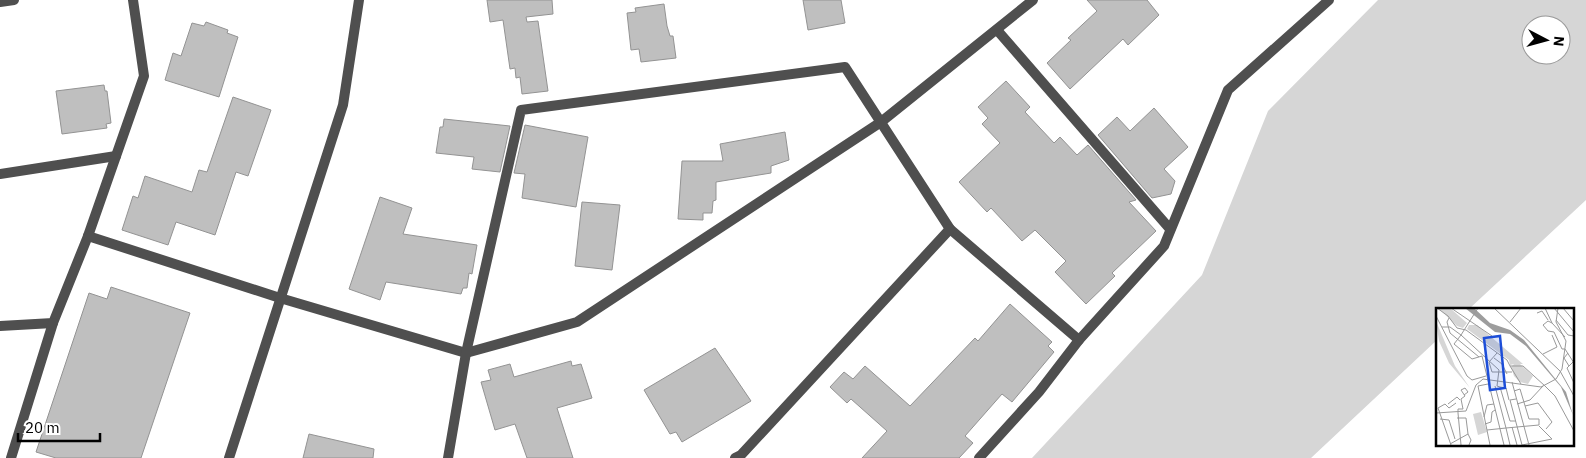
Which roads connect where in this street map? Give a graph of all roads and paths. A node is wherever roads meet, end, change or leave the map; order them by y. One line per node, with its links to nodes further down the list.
1 (14, 0): 6 (street)
2 (132, 0): 9 (street)
3 (359, 0): 14 (street)
4 (1033, 0): 7 (street)
5 (1329, 0): 12 (street)
6 (0, 2)
7 (997, 30): 8 (street); 12 (street)
8 (881, 122): 11 (street); 18 (street); 18 (street)
9 (116, 156): 10 (street); 13 (street)
10 (0, 174)
11 (950, 229): 17 (street); 22 (street)
12 (1170, 229): 17 (street)
13 (88, 236): 14 (street); 15 (street)
14 (280, 298): 18 (street); 20 (street)
15 (53, 323): 16 (street); 19 (street)
16 (0, 326)
17 (1079, 340): 23 (street)
18 (466, 353): 21 (street)
19 (11, 458)
20 (229, 458)
21 (448, 458)
22 (735, 458)
23 (979, 458)

